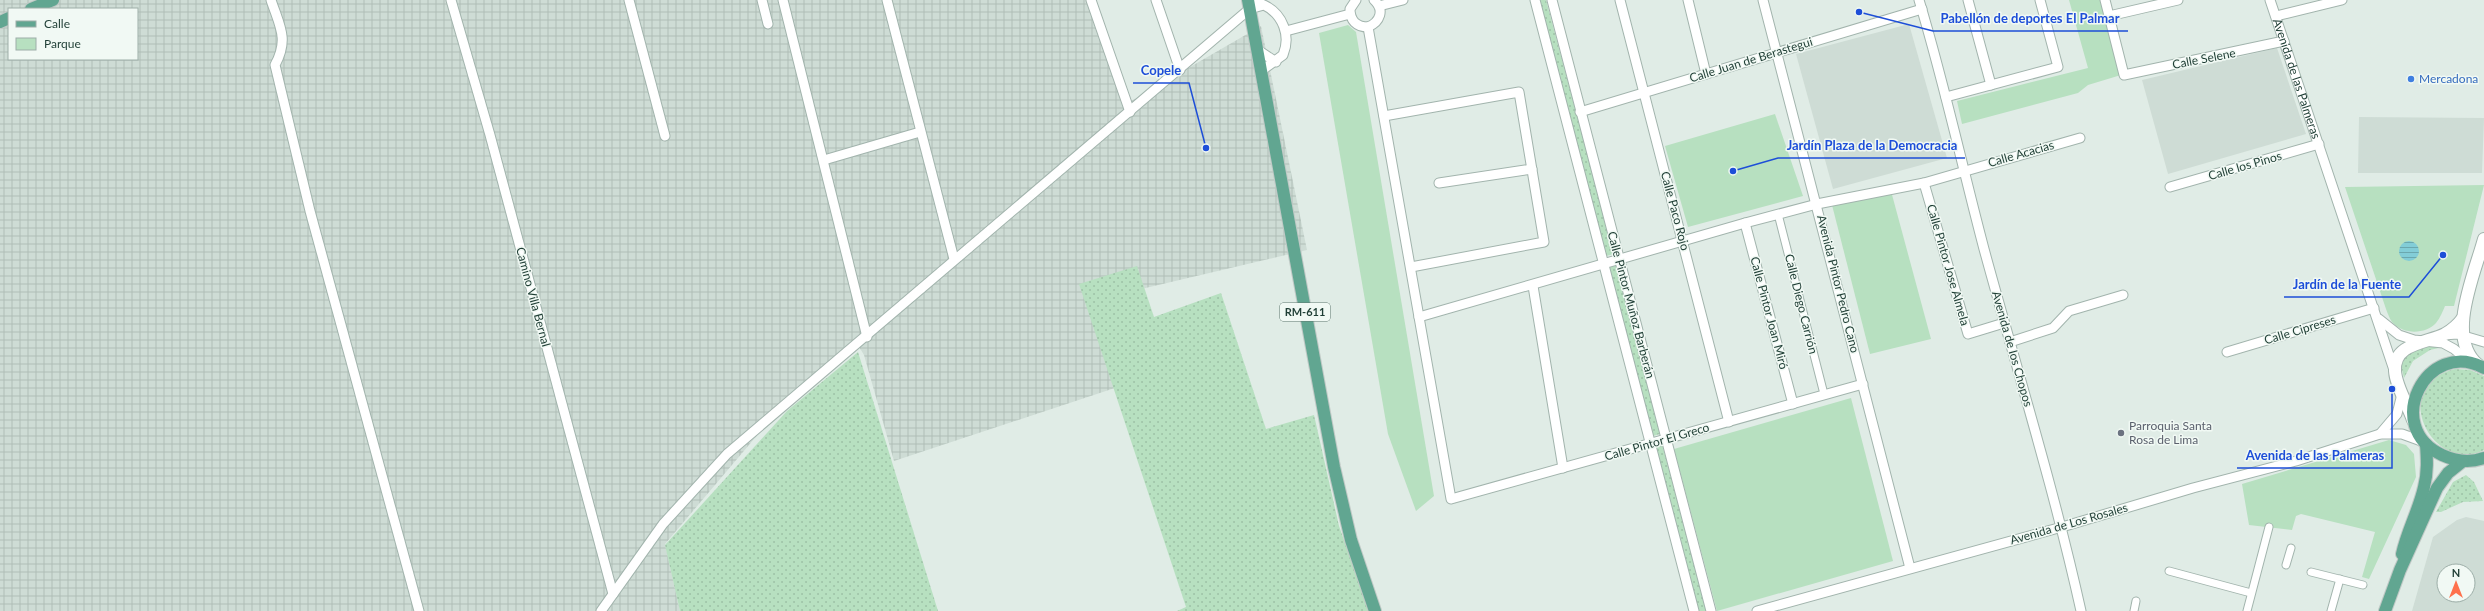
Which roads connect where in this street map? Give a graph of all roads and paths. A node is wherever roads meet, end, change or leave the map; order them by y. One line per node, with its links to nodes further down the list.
1 (53, 0): 28 (main road)
2 (271, 0): 108 (street)
3 (451, 0): 106 (street, Camino Villa Bernal)
4 (629, 0): 49 (street)
5 (762, 0): 32 (street)
6 (783, 0): 52 (street)
7 (888, 0): 48 (street)
8 (1090, 0): 45 (street)
9 (1260, 0): 27 (street)
10 (1356, 0): 29 (street)
11 (1403, 0): 24 (street)
12 (1535, 0): 65 (street, Calle Pintor Muñoz Barberán)
13 (1552, 0): 46 (street, Calle Pintor Muñoz Barberán)
14 (1620, 0): 43 (street, Calle Paco Rojo)
15 (1688, 0): 41 (street)
16 (1763, 0): 37 (street, Avenida Pintor Pedro Cano)
17 (1968, 0): 42 (street)
18 (2040, 0): 42 (street)
19 (2104, 0): 30 (street)
20 (2178, 0): 30 (street)
21 (2270, 0): 31 (street, Avenida de las Palmeras)
22 (2342, 0): 31 (street)
23 (1159, 1): 39 (street)
24 (1377, 3): 33 (street)
25 (1270, 4): 27 (street); 34 (street)
26 (1920, 4): 37 (street, Calle Juan de Berastegui); 44 (street, Avenida de los Chopos)
27 (1249, 5): 36 (main road, RM-611); 39 (street)
28 (33, 8)
29 (1350, 14): 33 (street); 34 (street)
30 (2109, 16): 35 (street, Calle Selene)
31 (2276, 16): 35 (street, Avenida de las Palmeras)
32 (768, 24)
33 (1368, 27): 47 (street)
34 (1286, 31): 38 (street)
35 (2284, 41): 51 (street, Avenida de las Palmeras)
36 (1258, 50): 38 (street); 40 (main road, RM-611)
37 (1776, 52): 41 (street, Calle Juan de Berastegui); 58 (street, Avenida Pintor Pedro Cano)
38 (1276, 62): 40 (street)
39 (1180, 70): 45 (street)
40 (1261, 71): 110 (main road, RM-611)
41 (1706, 74): 43 (street, Calle Juan de Berastegui)
42 (1991, 85): 44 (street)
43 (1644, 94): 46 (street, Calle Juan de Berastegui); 62 (street, Calle Paco Rojo)
44 (1946, 97): 54 (street, Avenida de los Chopos)
45 (1130, 112): 63 (street)
46 (1580, 112): 64 (street, Calle Pintor Muñoz Barberán)
47 (1384, 116): 53 (street); 66 (street)
48 (920, 132): 52 (street); 63 (street)
49 (665, 136)
50 (2080, 138): 54 (street, Calle Acacias)
51 (2319, 144): 57 (street, Calle los Pinos); 69 (street, Avenida de las Palmeras)
52 (824, 160): 75 (street)
53 (1532, 169): 55 (street); 66 (street)
54 (1963, 171): 56 (street, Calle Acacias); 72 (street, Avenida de los Chopos)
55 (1439, 183)
56 (1924, 183): 58 (street, Calle Acacias); 72 (street, Calle Pintor Jose Almela)
57 (2170, 188)
58 (1817, 204): 59 (street, Calle Acacias); 82 (street, Avenida Pintor Pedro Cano)
59 (1778, 214): 60 (street, Calle Acacias); 83 (street, Calle Diego Carrión)
60 (1746, 223): 62 (street, Calle Acacias); 85 (street, Calle Pintor Joan Miró)
61 (2484, 239): 71 (street)
62 (1683, 242): 64 (street, Calle Acacias); 86 (street, Calle Paco Rojo)
63 (954, 259): 75 (street)
64 (1619, 259): 65 (street, Calle Acacias); 89 (street, Calle Pintor Muñoz Barberán)
65 (1603, 263): 67 (street, Calle Acacias); 91 (street, Calle Pintor Muñoz Barberán)
66 (1411, 267): 70 (street)
67 (1533, 286): 70 (street, Calle Acacias); 94 (street)
68 (2123, 295): 77 (street)
69 (2376, 312): 76 (street); 79 (street, Calle Cipreses); 81 (street, Avenida de las Palmeras)
70 (1419, 318): 94 (street, Calle Pintor El Greco)
71 (2463, 318): 73 (street); 74 (street)
72 (2004, 323): 77 (street, Avenida de los Chopos)
73 (2444, 335): 74 (street); 76 (street)
74 (2462, 335): 78 (street); 80 (street)
75 (867, 337): 106 (street)
76 (2423, 341): 80 (street); 81 (street)
77 (2010, 342): 95 (street, Avenida de los Chopos)
78 (2484, 342)
79 (2227, 352)
80 (2480, 366): 87 (main road)
81 (2395, 372): 84 (street, Avenida de las Palmeras)
82 (1863, 384): 83 (street, Calle Pintor El Greco); 99 (street, Avenida Pintor Pedro Cano)
83 (1824, 394): 85 (street, Calle Pintor El Greco)
84 (2402, 394): 87 (street, Avenida de las Palmeras); 88 (street)
85 (1793, 404): 86 (street, Calle Pintor El Greco)
86 (1729, 422): 89 (street, Calle Pintor El Greco)
87 (2415, 424): 90 (main road)
88 (2380, 434): 90 (street, Avenida de Los Rosales); 95 (street, Avenida de Los Rosales)
89 (1666, 439): 91 (street, Calle Pintor El Greco); 112 (street, Calle Pintor Muñoz Barberán)
90 (2425, 443): 93 (main road); 100 (main road)
91 (1650, 444): 94 (street, Calle Pintor El Greco); 111 (street, Calle Pintor Muñoz Barberán)
92 (2484, 458): 93 (main road)
93 (2463, 461): 100 (main road)
94 (1563, 468)
95 (2062, 526): 99 (street, Avenida de Los Rosales); 114 (street, Avenida de los Chopos)
96 (2269, 527): 105 (street)
97 (2291, 548): 98 (street)
98 (2286, 565)
99 (1910, 568): 113 (street, Avenida de Los Rosales)
100 (2400, 570): 118 (main road)
101 (2169, 571): 105 (street)
102 (2311, 572): 103 (street)
103 (2340, 579): 104 (street); 117 (street)
104 (2363, 585)
105 (2251, 593): 116 (street)
106 (613, 594): 109 (street)
107 (2136, 601): 115 (street)
108 (419, 611)
109 (601, 611)
110 (1375, 611)
111 (1694, 611)
112 (1711, 611)
113 (1757, 611)
114 (2081, 611)
115 (2134, 611)
116 (2246, 611)
117 (2331, 611)
118 (2385, 611)

